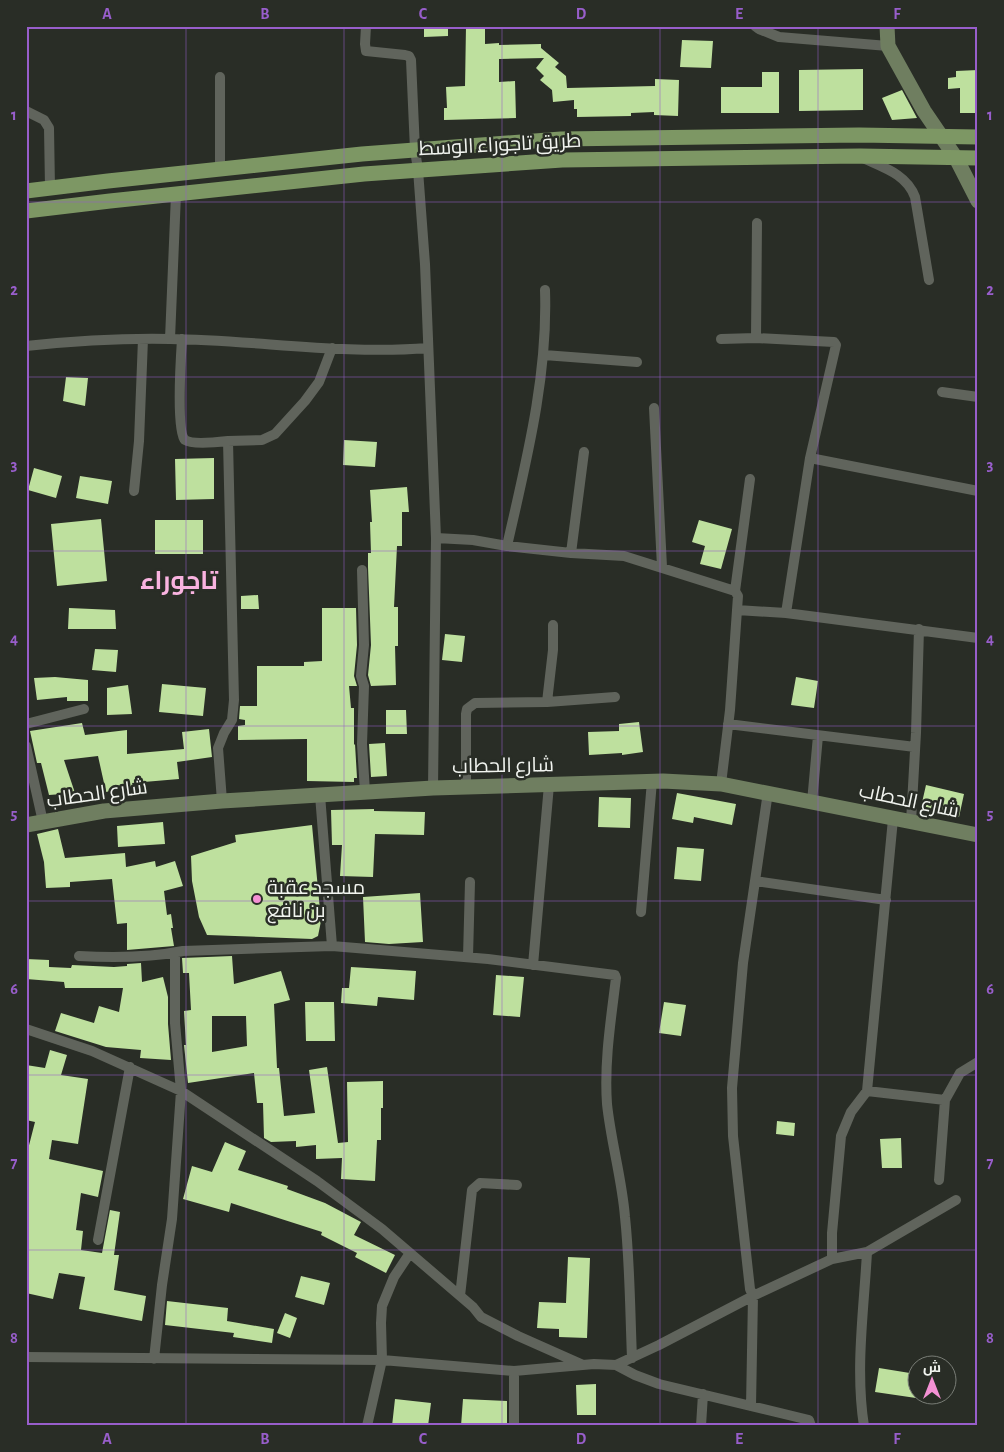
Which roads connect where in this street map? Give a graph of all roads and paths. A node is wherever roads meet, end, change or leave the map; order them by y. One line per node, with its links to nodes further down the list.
1 (366, 26): 9 (street)
2 (755, 26): 4 (street)
3 (887, 26): 4 (street)
4 (888, 46): 7 (street)
5 (220, 77): 13 (street)
6 (26, 111): 15 (street)
7 (942, 137): 8 (main road); 9 (main road); 11 (street)
8 (978, 137)
9 (415, 150): 13 (main road); 14 (street)
10 (860, 156): 11 (main road, طريق تاجوراء الوسط); 14 (main road, طريق تاجوراء الوسط); 21 (street)
11 (956, 158): 12 (main road, طريق تاجوراء الوسط); 18 (street)
12 (978, 158)
13 (220, 169): 15 (main road)
14 (418, 170): 17 (main road, طريق تاجوراء الوسط); 30 (street)
15 (50, 188): 16 (main road)
16 (26, 191)
17 (176, 194): 19 (main road, طريق تاجوراء الوسط); 25 (street)
18 (978, 201)
19 (26, 211)
20 (757, 223): 23 (street)
21 (930, 280)
22 (545, 290): 31 (street)
23 (756, 338): 27 (street); 38 (street)
24 (143, 339): 25 (street); 28 (street); 40 (street)
25 (170, 339): 26 (street)
26 (182, 339): 29 (street); 36 (street)
27 (721, 339)
28 (26, 346)
29 (332, 348): 30 (street); 36 (street)
30 (428, 348): 42 (street)
31 (544, 355): 32 (street); 43 (street)
32 (637, 362)
33 (942, 392): 34 (street)
34 (978, 397)
35 (654, 408): 45 (street)
36 (228, 441): 69 (street)
37 (584, 452): 44 (street)
38 (810, 458): 41 (street); 49 (street)
39 (750, 479): 47 (street)
40 (134, 491)
41 (978, 491)
42 (436, 538): 43 (street); 65 (street)
43 (507, 546): 44 (street)
44 (571, 553): 45 (street)
45 (662, 567): 47 (street)
46 (362, 570): 66 (street)
47 (735, 591): 48 (street)
48 (737, 610): 49 (street); 57 (street)
49 (786, 613): 51 (street)
50 (554, 625): 54 (street)
51 (919, 629): 52 (street); 60 (street)
52 (978, 638)
53 (615, 696): 54 (street)
54 (548, 702): 64 (street)
55 (84, 710): 56 (street)
56 (26, 724)
57 (728, 724): 58 (street); 62 (street)
58 (818, 736): 60 (street); 70 (street)
59 (26, 746): 72 (street)
60 (915, 747): 73 (street)
61 (652, 781): 62 (street, شارع الحطاب); 63 (street, شارع الحطاب); 79 (street)
62 (721, 784): 67 (street, شارع الحطاب)
63 (549, 786): 64 (street, شارع الحطاب); 84 (street)
64 (466, 787): 65 (street, شارع الحطاب)
65 (433, 788): 66 (street, شارع الحطاب)
66 (365, 792): 68 (street, شارع الحطاب)
67 (768, 792): 70 (street, شارع الحطاب); 76 (street)
68 (320, 795): 69 (street, شارع الحطاب); 80 (street)
69 (222, 801): 72 (street, شارع الحطاب)
70 (812, 802): 71 (street, شارع الحطاب)
71 (893, 819): 73 (street, شارع الحطاب); 78 (street)
72 (43, 822): 74 (street, شارع الحطاب)
73 (910, 822): 75 (street, شارع الحطاب)
74 (26, 824)
75 (978, 835)
76 (755, 881): 78 (street); 99 (street)
77 (470, 882): 83 (street)
78 (886, 900): 89 (street)
79 (641, 912)
80 (332, 946): 81 (street); 83 (street)
81 (175, 953): 82 (street); 88 (street)
82 (79, 956)
83 (468, 957): 84 (street)
84 (533, 965): 101 (street)
85 (26, 1029): 87 (street)
86 (978, 1062): 90 (street)
87 (130, 1067): 88 (street); 94 (street)
88 (181, 1091): 96 (street); 102 (street)
89 (866, 1091): 90 (street); 97 (street)
90 (945, 1100): 91 (street)
91 (939, 1180)
92 (517, 1185): 98 (street)
93 (956, 1200): 95 (street)
94 (98, 1240)
95 (866, 1252): 97 (street); 113 (street)
96 (410, 1254): 98 (street); 103 (street)
97 (832, 1259): 99 (street)
98 (460, 1296): 104 (street)
99 (753, 1296): 101 (street); 108 (street)
100 (26, 1357): 102 (street)
101 (632, 1358): 105 (street)
102 (154, 1359): 103 (street)
103 (382, 1360): 106 (street); 109 (street)
104 (583, 1364): 105 (street); 106 (street)
105 (616, 1365): 107 (street)
106 (514, 1371): 110 (street)
107 (703, 1394): 108 (street); 111 (street)
108 (751, 1406): 112 (street)
109 (367, 1426)
110 (514, 1426)
111 (701, 1426)
112 (811, 1426)
113 (864, 1426)

